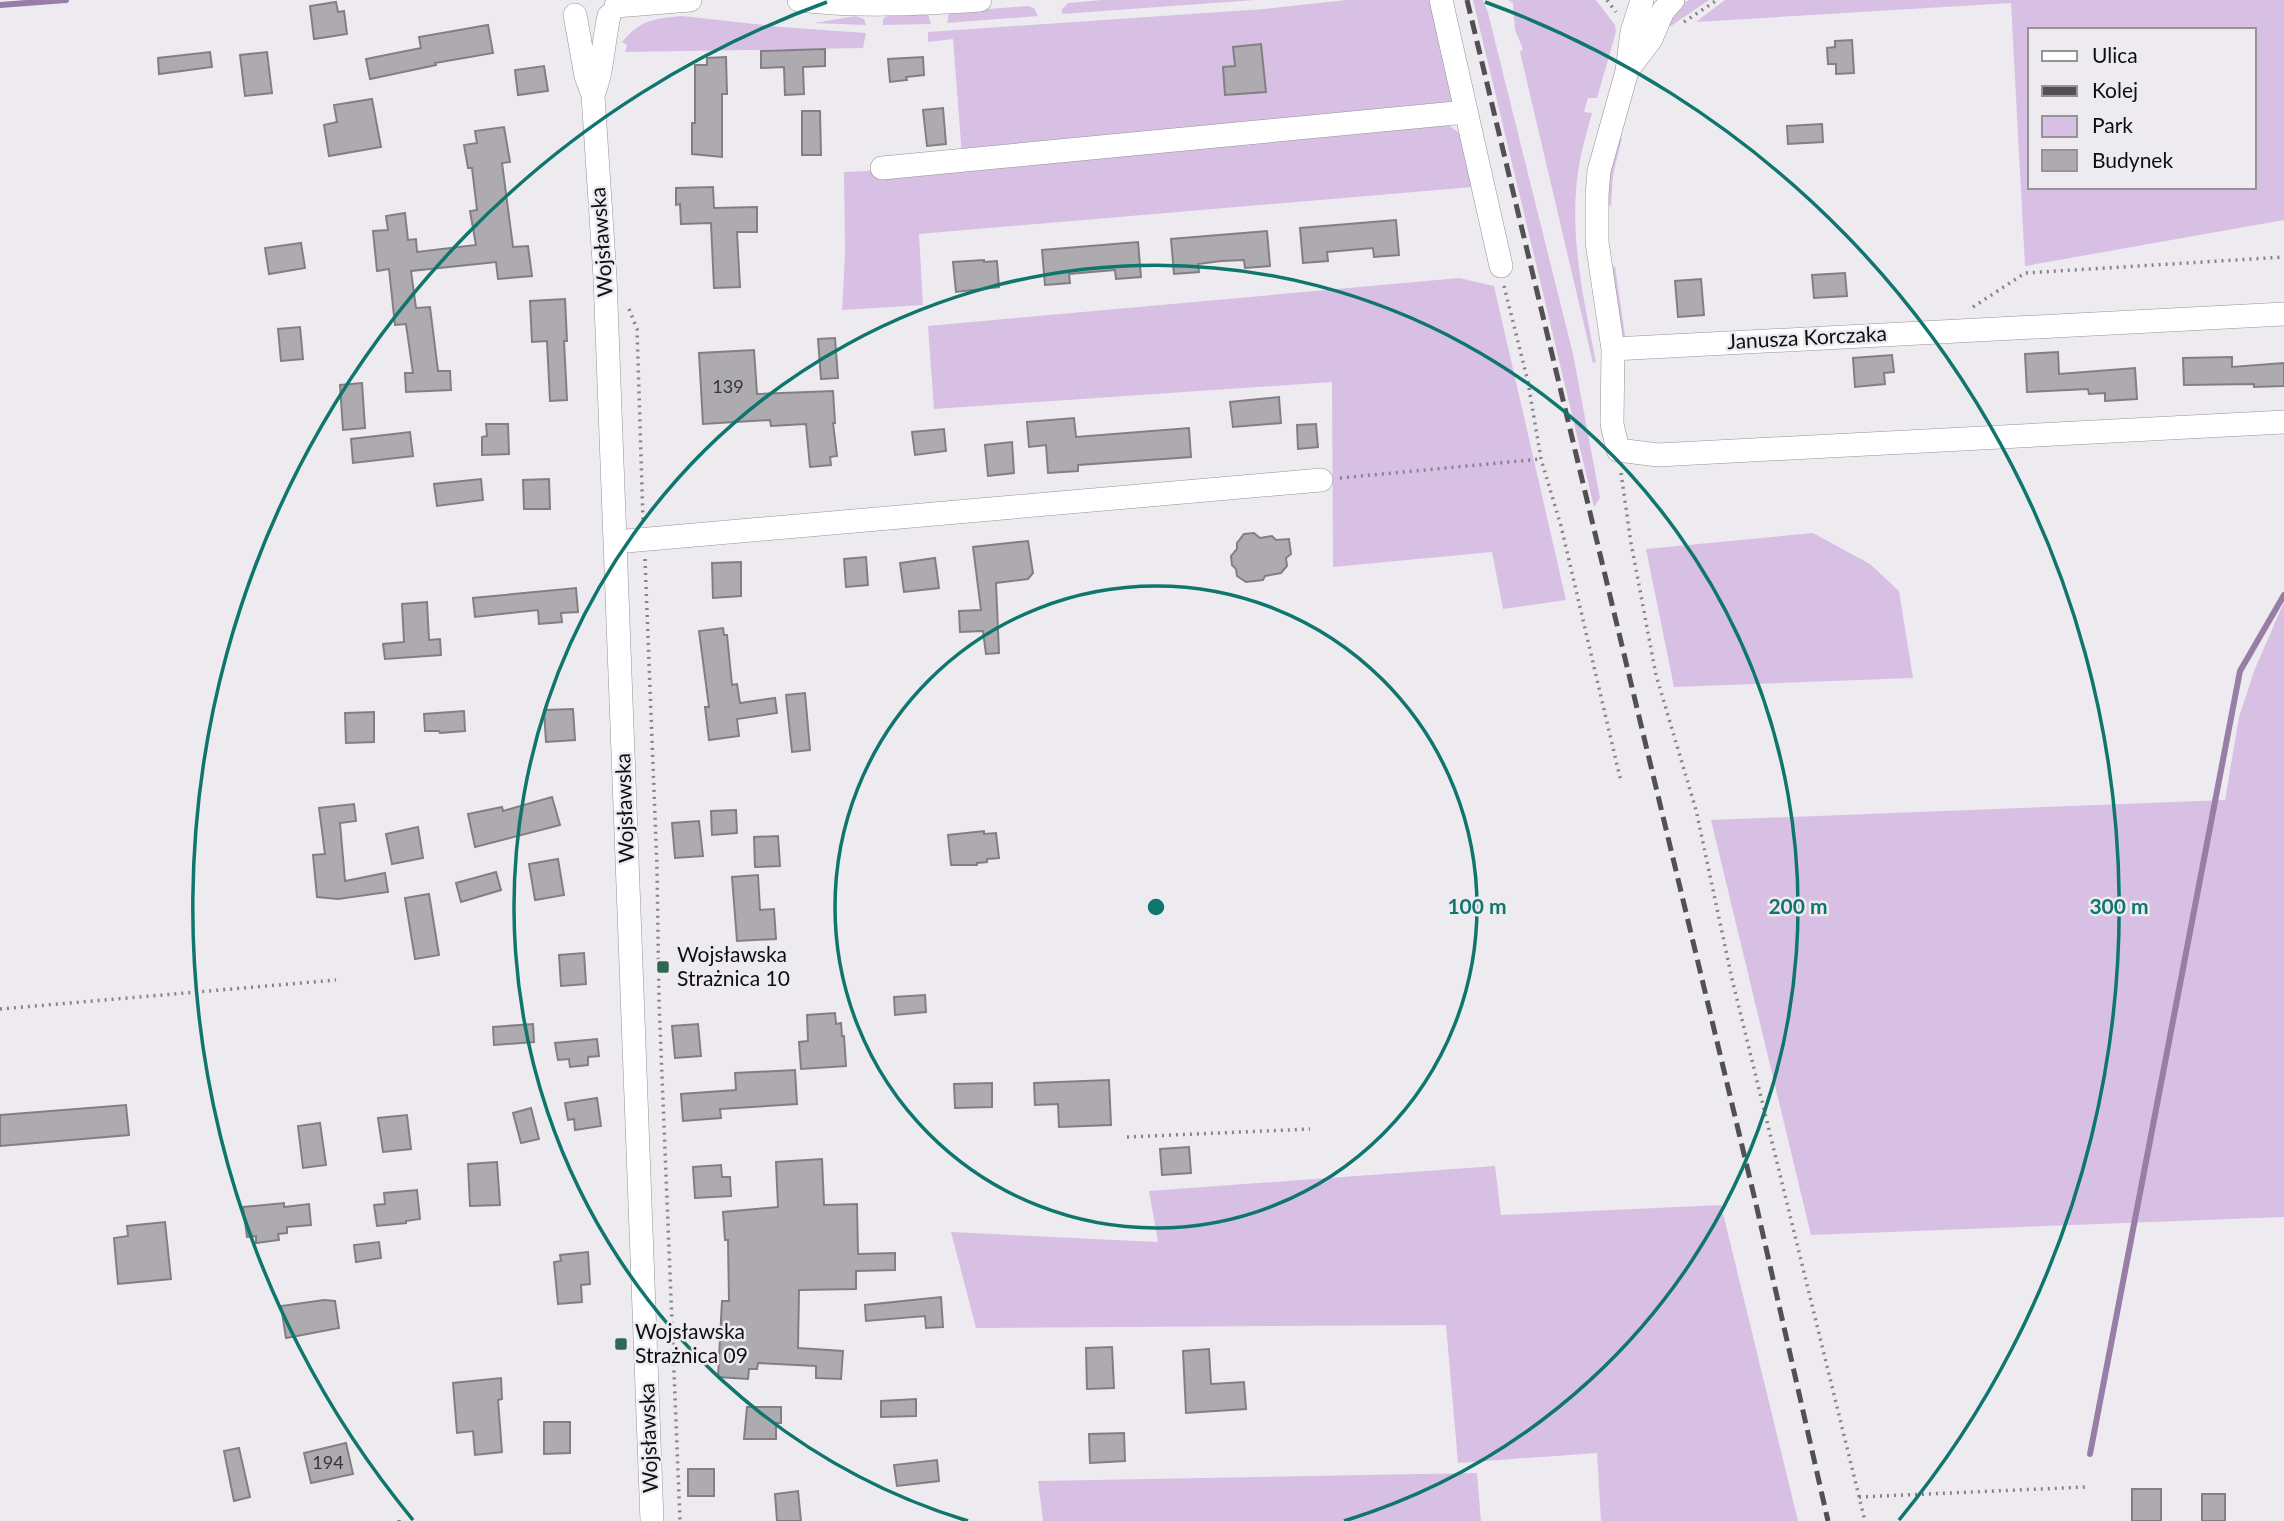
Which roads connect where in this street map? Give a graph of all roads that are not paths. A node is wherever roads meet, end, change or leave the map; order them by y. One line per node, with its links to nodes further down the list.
1 (690, 0): 8 (street)
2 (799, 0): 3 (street)
3 (980, 0)
4 (1441, 0): 11 (street)
5 (1642, 0): 9 (street)
6 (1673, 0): 9 (street)
7 (571, 7): 8 (street); 10 (street, Wojsławska)
8 (614, 7): 10 (street, Wojsławska)
9 (1627, 71): 15 (street)
10 (593, 95): 18 (street, Wojsławska)
11 (1466, 112): 12 (street); 13 (street)
12 (882, 169)
13 (1502, 266)
14 (2284, 314): 15 (street, Janusza Korczaka)
15 (1613, 349): 16 (street)
16 (2284, 422)
17 (1321, 480): 18 (street)
18 (615, 542): 19 (street, Wojsławska)
19 (652, 1521)

